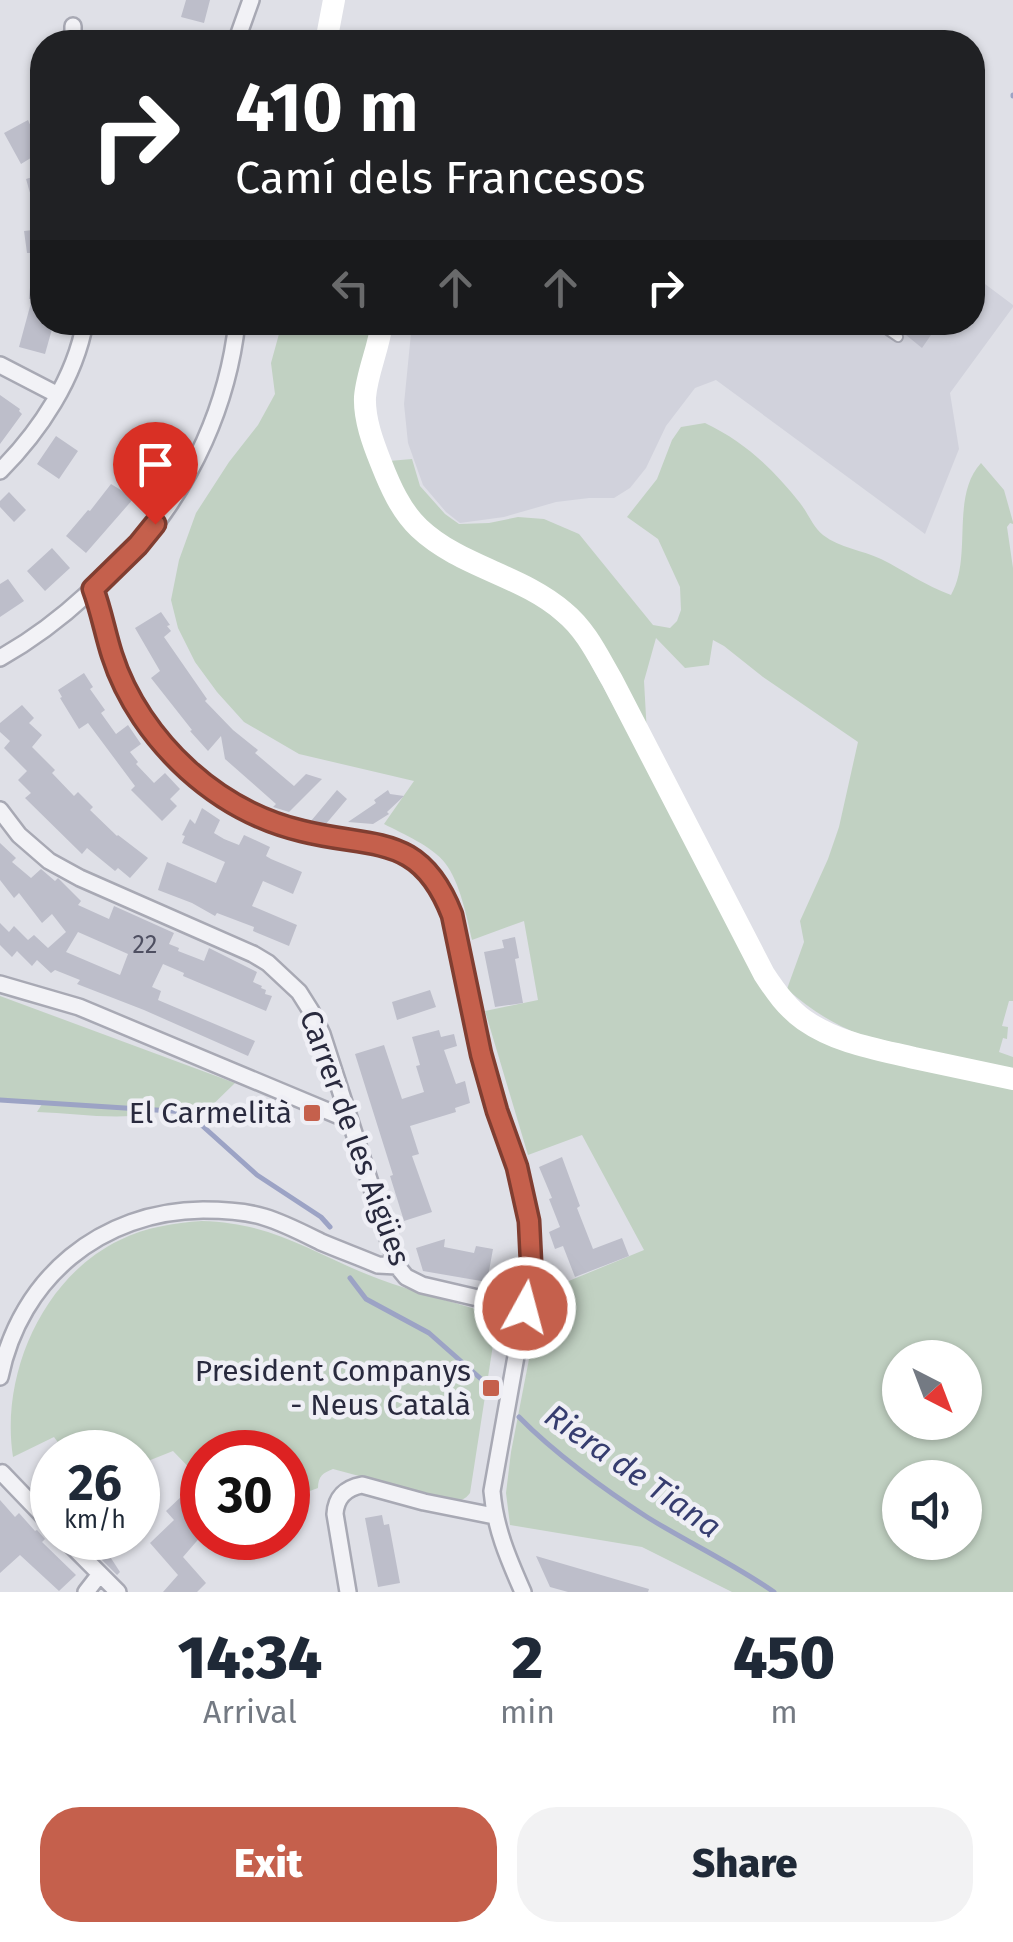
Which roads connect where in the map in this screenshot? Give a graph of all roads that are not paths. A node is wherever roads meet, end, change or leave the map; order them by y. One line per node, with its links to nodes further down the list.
1 (252, 0): 3 (street)
2 (334, 0): 4 (street)
3 (241, 30)
4 (333, 30)
5 (82, 335): 11 (street)
6 (235, 335): 13 (street)
7 (381, 335): 17 (street)
8 (894, 335): 9 (lane)
9 (898, 338)
10 (0, 365): 11 (street)
11 (58, 395): 12 (street)
12 (0, 471)
13 (93, 589): 14 (street); 20 (street)
14 (0, 658)
15 (0, 810): 18 (street, Carrer de les Aigües)
16 (0, 984): 18 (street)
17 (1013, 1079)
18 (349, 1120): 19 (street, Carrer de les Aigües)
19 (397, 1266): 20 (street, Carrer de les Aigües); 21 (street)
20 (525, 1308): 24 (street)
21 (0, 1377)
22 (1, 1472): 23 (street)
23 (30, 1503)
24 (494, 1516): 29 (street); 30 (street)
25 (86, 1560): 26 (street)
26 (100, 1574): 27 (street); 28 (street)
27 (86, 1592)
28 (118, 1592)
29 (348, 1592)
30 (523, 1592)

